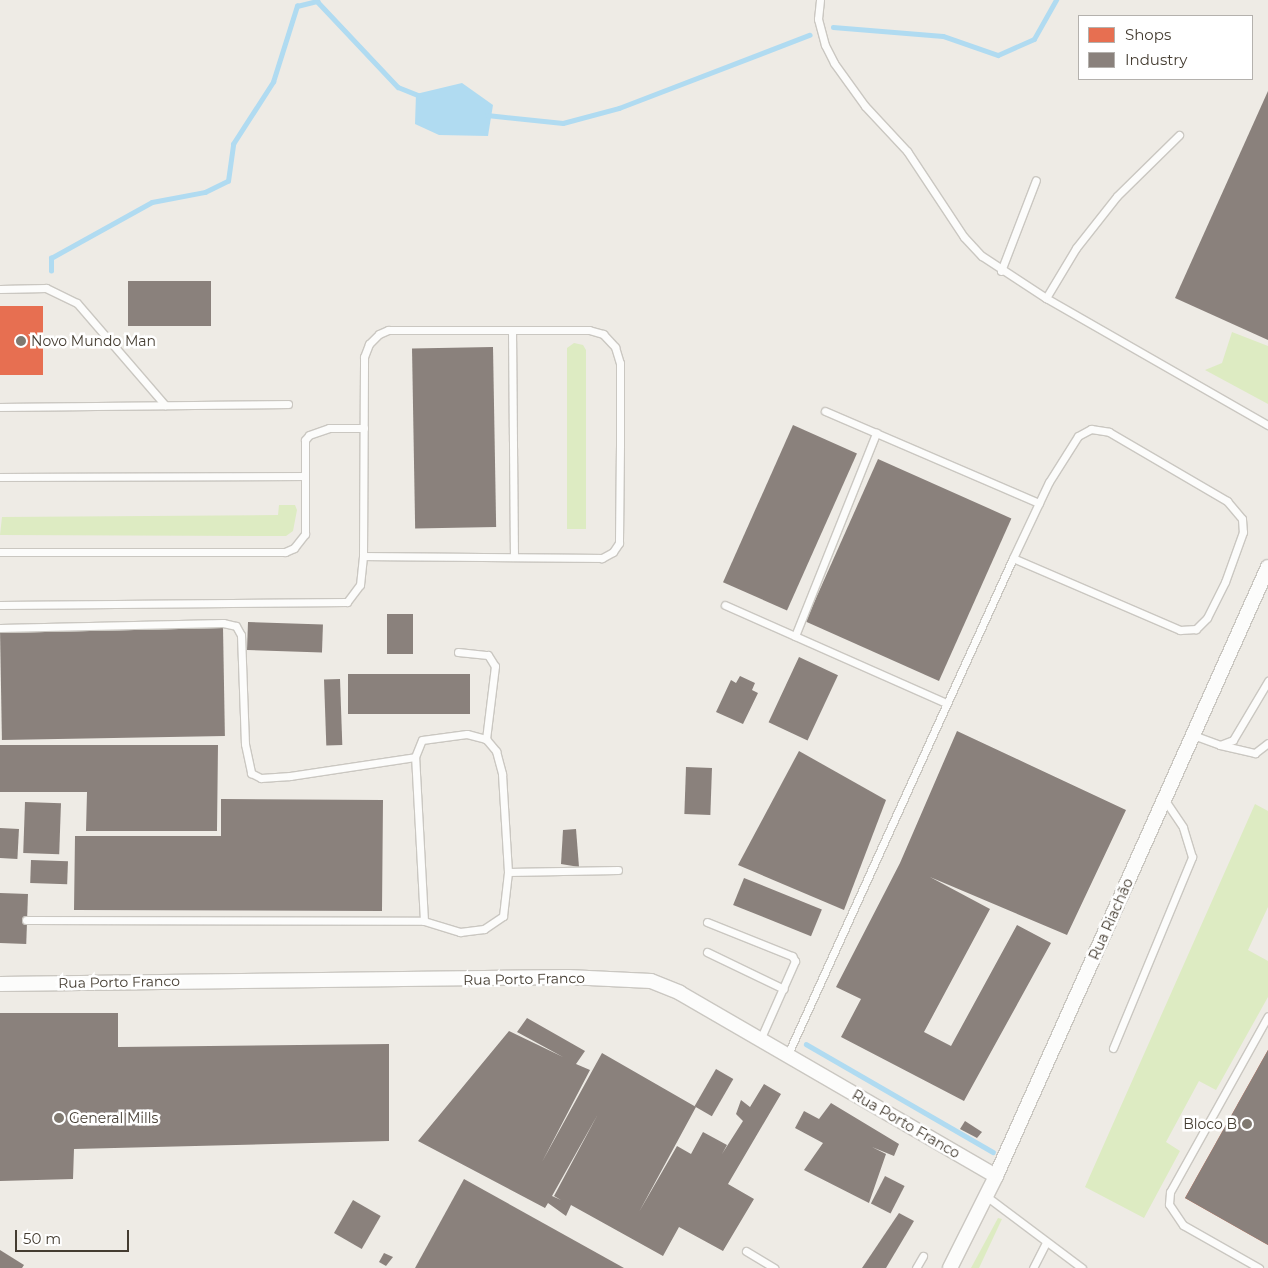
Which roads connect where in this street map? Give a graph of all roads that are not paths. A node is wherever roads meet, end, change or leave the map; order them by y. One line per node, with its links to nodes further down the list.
1 (820, 0): 4 (lane)
2 (1179, 135): 6 (lane)
3 (1036, 180): 4 (lane)
4 (1001, 271): 6 (lane)
5 (0, 289): 9 (lane)
6 (1046, 298): 12 (lane)
7 (512, 330): 13 (lane); 20 (lane); 20 (lane)
8 (288, 404): 9 (lane)
9 (165, 405): 10 (lane)
10 (0, 407)
11 (825, 411): 14 (lane)
12 (1268, 425)
13 (364, 428): 15 (lane); 19 (lane)
14 (876, 433): 17 (lane); 26 (lane)
15 (305, 476): 16 (lane); 18 (lane)
16 (0, 477)
17 (1039, 503): 21 (lane); 21 (lane)
18 (0, 552)
19 (363, 556): 20 (lane); 23 (lane)
20 (514, 556)
21 (1013, 558): 29 (lane)
22 (1267, 570): 30 (street, Rua Riachão)
23 (0, 605)
24 (725, 605): 26 (lane)
25 (0, 628): 34 (lane)
26 (795, 636): 29 (lane)
27 (458, 652): 31 (lane)
28 (1268, 681): 33 (lane)
29 (946, 702): 47 (lane)
30 (1193, 734): 33 (lane); 35 (street, Rua Riachão)
31 (486, 739): 34 (lane); 37 (lane)
32 (1268, 743): 33 (lane)
33 (1220, 746)
34 (415, 757): 39 (lane)
35 (1165, 800): 46 (lane); 48 (street, Rua Riachão)
36 (618, 870): 37 (lane)
37 (508, 872): 39 (lane)
38 (26, 920): 39 (lane)
39 (424, 921)
40 (707, 922): 43 (lane)
41 (708, 952): 43 (lane)
42 (0, 984): 45 (street, Rua Porto Franco)
43 (784, 989): 45 (lane)
44 (1268, 1016): 58 (lane)
45 (760, 1041): 47 (street, Rua Porto Franco)
46 (1113, 1048)
47 (787, 1056): 48 (street, Rua Porto Franco)
48 (996, 1176): 49 (street, Rua Riachão)
49 (986, 1196): 50 (lane); 55 (street, Rua Riachão)
50 (1046, 1242): 56 (lane); 57 (lane)
51 (746, 1251): 53 (lane)
52 (923, 1256): 54 (lane)
53 (774, 1268)
54 (916, 1268)
55 (950, 1268)
56 (1033, 1268)
57 (1082, 1268)
58 (1259, 1268)

